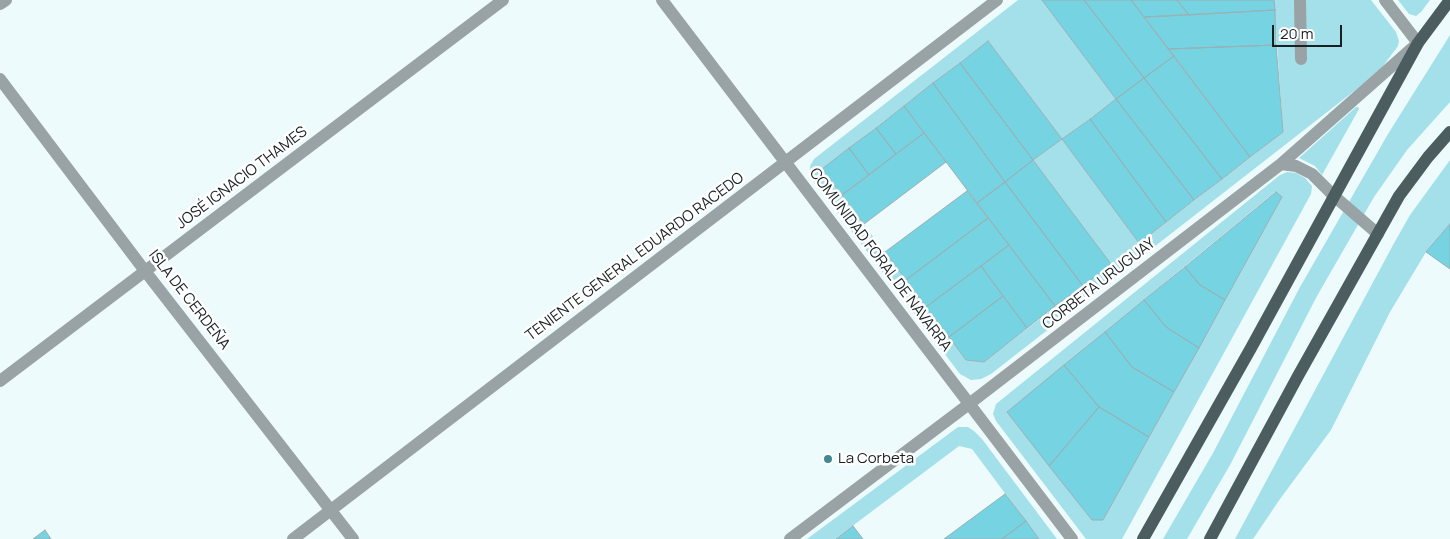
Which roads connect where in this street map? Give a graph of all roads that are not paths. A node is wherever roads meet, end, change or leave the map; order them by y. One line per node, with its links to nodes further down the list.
1 (6, 0): 8 (street)
2 (503, 0): 17 (street, JOSÉ IGNACIO THAMES)
3 (662, 0): 13 (street, COMUNIDAD FORAL DE NAVARRA)
4 (996, 0): 13 (street, TENIENTE GENERAL EDUARDO RACEDO)
5 (1300, 0): 10 (street)
6 (1385, 0): 9 (street)
7 (1450, 0): 9 (main road)
8 (0, 4)
9 (1418, 43): 14 (street, CORBETA URUGUAY); 15 (main road)
10 (1301, 59)
11 (0, 79): 17 (street, ISLA DE CERDEÑA)
12 (1450, 132): 16 (main road)
13 (786, 163): 19 (street, COMUNIDAD FORAL DE NAVARRA); 20 (street, TENIENTE GENERAL EDUARDO RACEDO)
14 (1280, 164): 15 (street); 19 (street, CORBETA URUGUAY)
15 (1334, 196): 16 (street); 25 (main road)
16 (1378, 234): 26 (main road)
17 (145, 271): 18 (street, JOSÉ IGNACIO THAMES); 20 (street, ISLA DE CERDEÑA)
18 (0, 381)
19 (969, 404): 23 (street, CORBETA URUGUAY); 24 (street, COMUNIDAD FORAL DE NAVARRA)
20 (331, 510): 21 (street, TENIENTE GENERAL EDUARDO RACEDO); 22 (street, ISLA DE CERDEÑA)
21 (293, 539)
22 (353, 539)
23 (790, 539)
24 (1072, 539)
25 (1143, 539)
26 (1210, 539)

